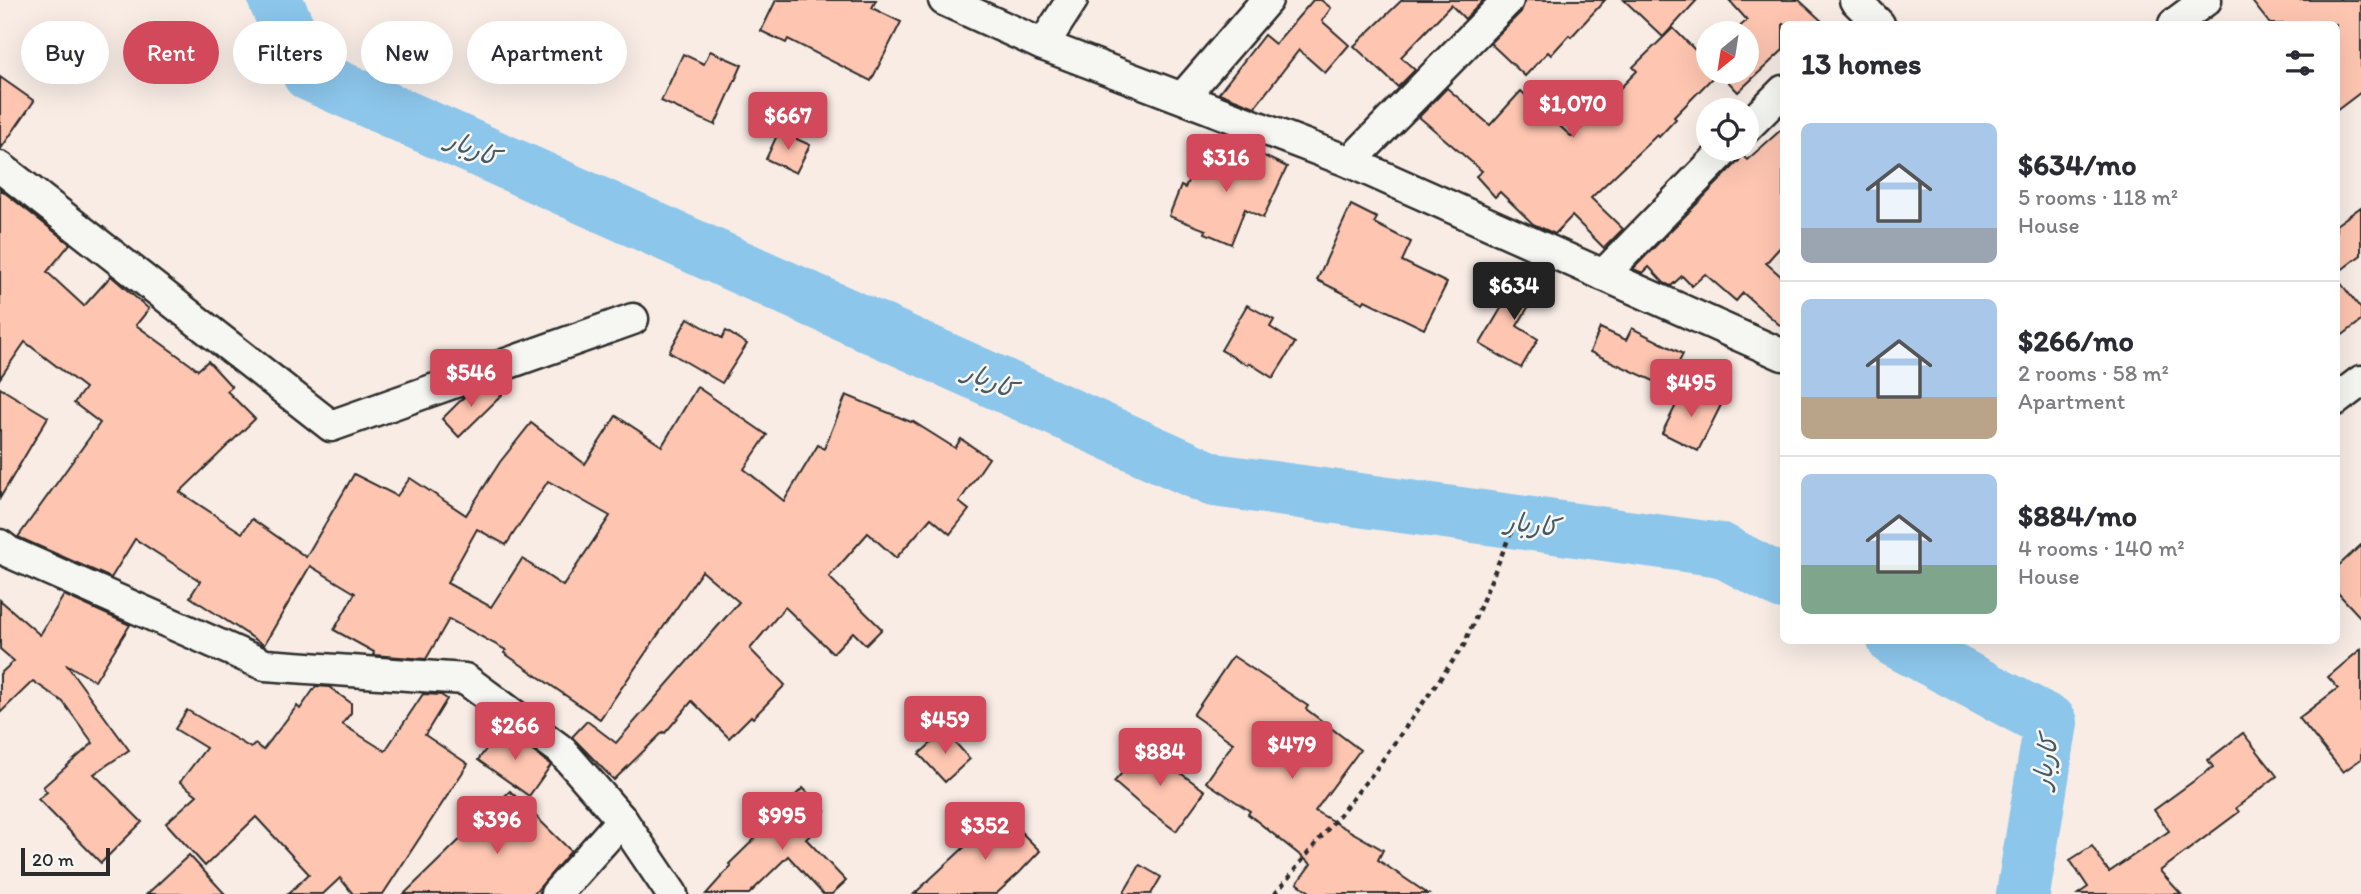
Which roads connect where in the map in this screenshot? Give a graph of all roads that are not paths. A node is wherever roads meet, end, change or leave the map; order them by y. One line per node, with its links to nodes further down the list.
1 (944, 0): 7 (street)
2 (1072, 0): 7 (street)
3 (1267, 0): 9 (street)
4 (1508, 0): 12 (street)
5 (2206, 0): 6 (street)
6 (2178, 21)
7 (1043, 45): 9 (street)
8 (1780, 93): 10 (street)
9 (1183, 97): 12 (street)
10 (1759, 115)
11 (1714, 161): 14 (street)
12 (1350, 162): 14 (street)
13 (0, 167): 15 (street)
14 (1603, 275): 16 (street)
15 (633, 319)
16 (1780, 354)
17 (2361, 381): 18 (street)
18 (2340, 397)
19 (0, 545): 20 (street)
20 (622, 820): 21 (street); 22 (street)
21 (556, 894)
22 (672, 894)

